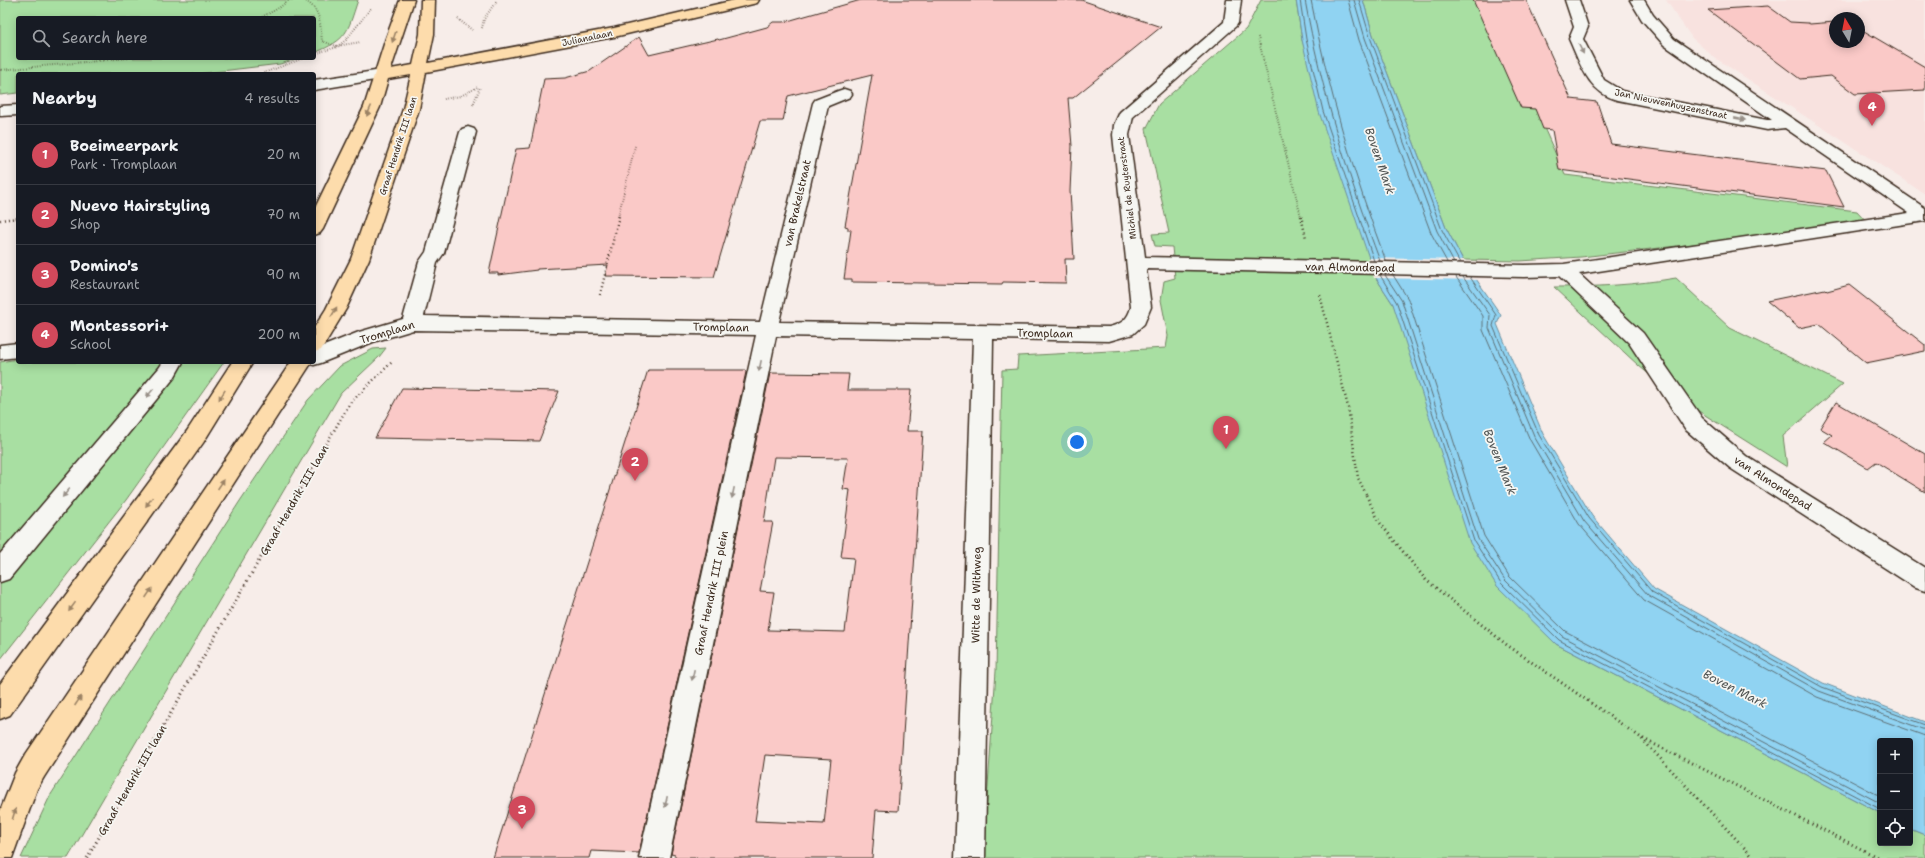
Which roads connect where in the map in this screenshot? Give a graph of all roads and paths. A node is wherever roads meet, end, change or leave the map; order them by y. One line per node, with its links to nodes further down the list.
1 (289, 0): 11 (path)
2 (304, 0): 14 (path)
3 (408, 0): 21 (main road, one-way to 21)
4 (428, 0): 18 (main road, Graaf Hendrik III laan)
5 (497, 0): 12 (path)
6 (752, 0): 18 (main road, Julianalaan)
7 (1234, 0): 33 (street, Michiel de Ruyterstraat)
8 (1572, 0): 26 (street, Jan Nieuwenhuyzenstraat, one-way to 26)
9 (1637, 0): 26 (street)
10 (372, 4): 14 (path)
11 (264, 16)
12 (482, 30)
13 (1259, 40): 34 (path)
14 (337, 47): 15 (path)
15 (316, 53)
16 (108, 60): 19 (path)
17 (299, 60): 20 (path)
18 (420, 69): 21 (main road); 41 (main road, Graaf Hendrik III laan, one-way to 18)
19 (0, 70)
20 (266, 72)
21 (382, 74): 22 (street); 32 (main road, one-way to 32)
22 (316, 85)
23 (844, 94): 39 (street, van Brakelstraat)
24 (16, 110): 25 (street)
25 (0, 111)
26 (1788, 123): 29 (street)
27 (468, 132): 36 (street)
28 (635, 146): 37 (path)
29 (1925, 216): 35 (street, van Almondepad)
30 (16, 218): 31 (path)
31 (0, 220)
32 (316, 225)
33 (1136, 263): 34 (street, van Almondepad); 38 (street, Michiel de Ruyterstraat)
34 (1313, 266): 35 (street, van Almondepad); 51 (path)
35 (1564, 270): 49 (street, van Almondepad)
36 (412, 323): 37 (street, Tromplaan); 44 (street, Tromplaan); 53 (path, Graaf Hendrik III laan)
37 (593, 325): 39 (street, Tromplaan)
38 (1133, 325): 40 (street, Tromplaan)
39 (768, 328): 40 (street, Tromplaan); 54 (street, Graaf Hendrik III plein, one-way to 54)
40 (983, 332): 55 (street, Witte de Withweg)
41 (316, 343)
42 (16, 350): 43 (street)
43 (0, 352)
44 (316, 355)
45 (172, 364): 48 (street, one-way to 48)
46 (242, 364): 50 (main road, one-way to 50)
47 (303, 364): 52 (main road, Graaf Hendrik III laan, one-way to 47)
48 (0, 572)
49 (1925, 581)
50 (0, 706)
51 (1640, 737): 56 (path); 57 (path)
52 (0, 850)
53 (87, 858)
54 (654, 858)
55 (970, 858)
56 (1754, 858)
57 (1879, 858)

